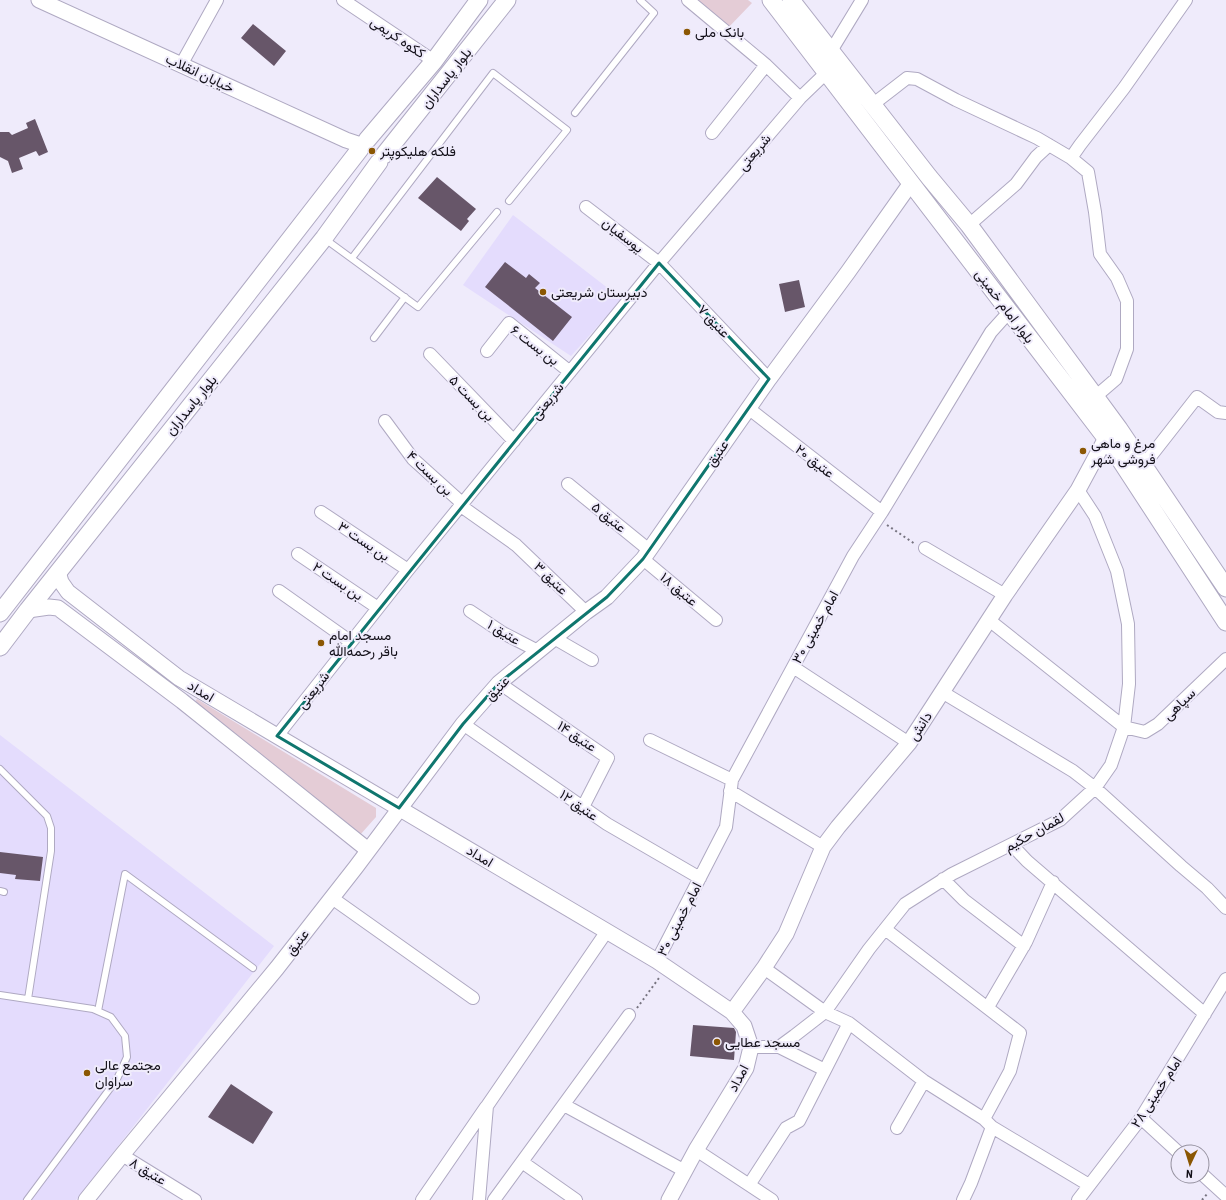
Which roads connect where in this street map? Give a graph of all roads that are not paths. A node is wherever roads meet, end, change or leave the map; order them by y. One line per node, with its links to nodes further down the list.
1 (39, 0): 14 (street, خیابان انقلاب)
2 (217, 0): 14 (street)
3 (343, 0): 13 (street, ککوه کریمی)
4 (479, 0): 13 (main road, بلوار پاسداران)
5 (507, 0): 23 (main road, بلوار پاسداران)
6 (640, 0): 19 (lane)
7 (688, 0): 15 (street)
8 (771, 0): 16 (main road, بلوار امام خمینی)
9 (791, 0): 12 (main road, بلوار امام خمینی)
10 (862, 0): 12 (street)
11 (1186, 0): 24 (street)
12 (831, 51): 18 (main road, بلوار امام خمینی)
13 (434, 61): 21 (main road, بلوار پاسداران)
14 (181, 65): 21 (street, خیابان انقلاب)
15 (766, 65): 17 (street); 20 (street)
16 (826, 73): 17 (street, شریعتی); 26 (main road, بلوار امام خمینی)
17 (800, 98): 33 (street, شریعتی)
18 (872, 105): 22 (street); 25 (main road, بلوار امام خمینی)
19 (575, 113)
20 (712, 133)
21 (362, 145): 23 (main road); 62 (main road, بلوار پاسداران)
22 (1048, 145): 24 (street); 30 (street)
23 (382, 158): 31 (main road, بلوار پاسداران)
24 (1072, 158): 41 (street)
25 (924, 170): 26 (main road); 30 (main road, بلوار امام خمینی)
26 (911, 183): 35 (main road, بلوار امام خمینی); 40 (street, عتیق)
27 (509, 201): 32 (lane)
28 (586, 206): 33 (street, یوسفیان)
29 (497, 212): 34 (lane)
30 (969, 225): 41 (main road, بلوار امام خمینی)
31 (324, 238): 32 (lane); 58 (main road, بلوار پاسداران)
32 (352, 258): 34 (lane)
33 (659, 263): 39 (street, شریعتی); 40 (street, عتیق ۷)
34 (405, 297): 36 (lane)
35 (1009, 312): 45 (main road, بلوار امام خمینی); 52 (street, امام خمینی ۳۰)
36 (374, 338)
37 (487, 351): 39 (street, بن بست ۶)
38 (430, 354): 46 (street, بن بست ۵)
39 (570, 372): 46 (street, شریعتی)
40 (769, 379): 42 (street, عتیق)
41 (1095, 397): 47 (main road, بلوار امام خمینی)
42 (748, 408): 52 (street, عتیق ۲۰); 56 (street, عتیق)
43 (1226, 414): 47 (street)
44 (385, 421): 50 (street, بن بست ۴)
45 (1106, 438): 49 (street, دانش); 67 (main road, بلوار امام خمینی)
46 (514, 441): 50 (street, شریعتی)
47 (1143, 466): 59 (main road, بلوار امام خمینی)
48 (568, 484): 56 (street, عتیق ۵)
49 (1078, 490): 61 (street, دانش); 82 (street, لقمان حکیم)
50 (462, 505): 53 (street, بن بست ۴); 57 (street, شریعتی)
51 (321, 512): 57 (street, بن بست ۳)
52 (880, 515): 76 (street, امام خمینی ۳۰)
53 (516, 545): 66 (street, عتیق ۳)
54 (925, 548): 61 (street)
55 (298, 554): 63 (street, بن بست ۲)
56 (646, 554): 66 (street, عتیق); 68 (street, عتیق ۱۸)
57 (408, 570): 63 (street, شریعتی)
58 (58, 572): 64 (main road, بلوار پاسداران); 78 (street, امداد)
59 (1226, 588)
60 (279, 591): 71 (street)
61 (1005, 595): 69 (street, دانش)
62 (2, 603): 64 (main road)
63 (378, 608): 71 (street, شریعتی)
64 (28, 610): 72 (main road, بلوار پاسداران); 80 (street, امداد)
65 (470, 611): 73 (street, عتیق ۱)
66 (586, 612): 70 (street, عتیق)
67 (1224, 615)
68 (716, 620)
69 (989, 620): 79 (street, دانش); 82 (street)
70 (554, 638): 73 (street, عتیق); 75 (street)
71 (352, 642): 83 (street, شریعتی)
72 (0, 647)
73 (538, 651): 77 (street, عتیق)
74 (1226, 659): 82 (street, سپاهی)
75 (592, 660)
76 (793, 667): 85 (street); 87 (street, امام خمینی ۳۰)
77 (499, 683): 81 (street, عتیق); 89 (street, عتیق ۱۴)
78 (193, 686): 80 (street); 83 (street, امداد)
79 (942, 692): 85 (street, دانش); 88 (street)
80 (182, 701): 93 (street, امداد)
81 (463, 724): 89 (street, عتیق ۱۲); 90 (street, عتیق)
82 (1124, 727): 88 (street, لقمان حکیم)
83 (276, 736): 90 (street, امداد)
84 (650, 740): 87 (street)
85 (909, 743): 92 (street, دانش)
86 (0, 769): 108 (lane)
87 (731, 786): 92 (street); 94 (street, امام خمینی ۳۰)
88 (1096, 788): 91 (street, لقمان حکیم); 98 (street)
89 (583, 807): 94 (street, عتیق ۱۲)
90 (399, 808): 93 (street, عتیق); 100 (street, امداد)
91 (1012, 845): 95 (street, لقمان حکیم); 96 (street)
92 (823, 847): 104 (street, دانش)
93 (368, 850): 97 (street, عتیق)
94 (700, 878): 102 (street, امام خمینی ۳۰)
95 (943, 879): 99 (street, لقمان حکیم); 101 (street)
96 (1053, 882): 101 (street); 113 (street)
97 (332, 898): 107 (street); 127 (street, عتیق)
98 (1226, 908)
99 (885, 928): 109 (street); 112 (street, لقمان حکیم)
100 (607, 931): 102 (street, امداد); 121 (street)
101 (1024, 946): 109 (street)
102 (661, 964): 111 (street, امداد)
103 (253, 968): 110 (lane)
104 (764, 968): 111 (street, دانش); 112 (street)
105 (1226, 980): 113 (street, امام خمینی ۲۸)
106 (0, 996): 108 (lane)
107 (473, 998)
108 (28, 999): 110 (lane)
109 (988, 1007): 123 (street)
110 (98, 1011): 134 (lane)
111 (732, 1012): 116 (street, امداد)
112 (825, 1012): 115 (street); 117 (street, لقمان حکیم)
113 (1205, 1014): 122 (street, امام خمینی ۲۸)
114 (629, 1015): 120 (street)
115 (849, 1023): 118 (street); 119 (street)
116 (751, 1047): 117 (street); 126 (street, امداد)
117 (779, 1047): 118 (street)
118 (825, 1070): 131 (street)
119 (924, 1081): 123 (street); 124 (street)
120 (564, 1105): 128 (street); 129 (street)
121 (487, 1106): 137 (street); 138 (street)
122 (1141, 1118): 125 (street); 132 (street, امام خمینی ۲۸)
123 (988, 1123): 132 (street); 143 (street)
124 (897, 1128)
125 (1170, 1145)
126 (696, 1150): 129 (street, امداد); 131 (street)
127 (122, 1155): 135 (street, عتیق); 136 (street, عتیق ۸)
128 (522, 1162): 139 (street); 140 (street)
129 (685, 1170): 141 (street, امداد)
130 (1210, 1181): 133 (street)
131 (749, 1185): 142 (street)
132 (1089, 1185): 144 (street, امام خمینی ۲۸)
133 (1226, 1196)
134 (27, 1200)
135 (86, 1200)
136 (195, 1200)
137 (422, 1200)
138 (479, 1200)
139 (494, 1200)
140 (576, 1200)
141 (669, 1200)
142 (772, 1200)
143 (963, 1200)
144 (1078, 1200)

